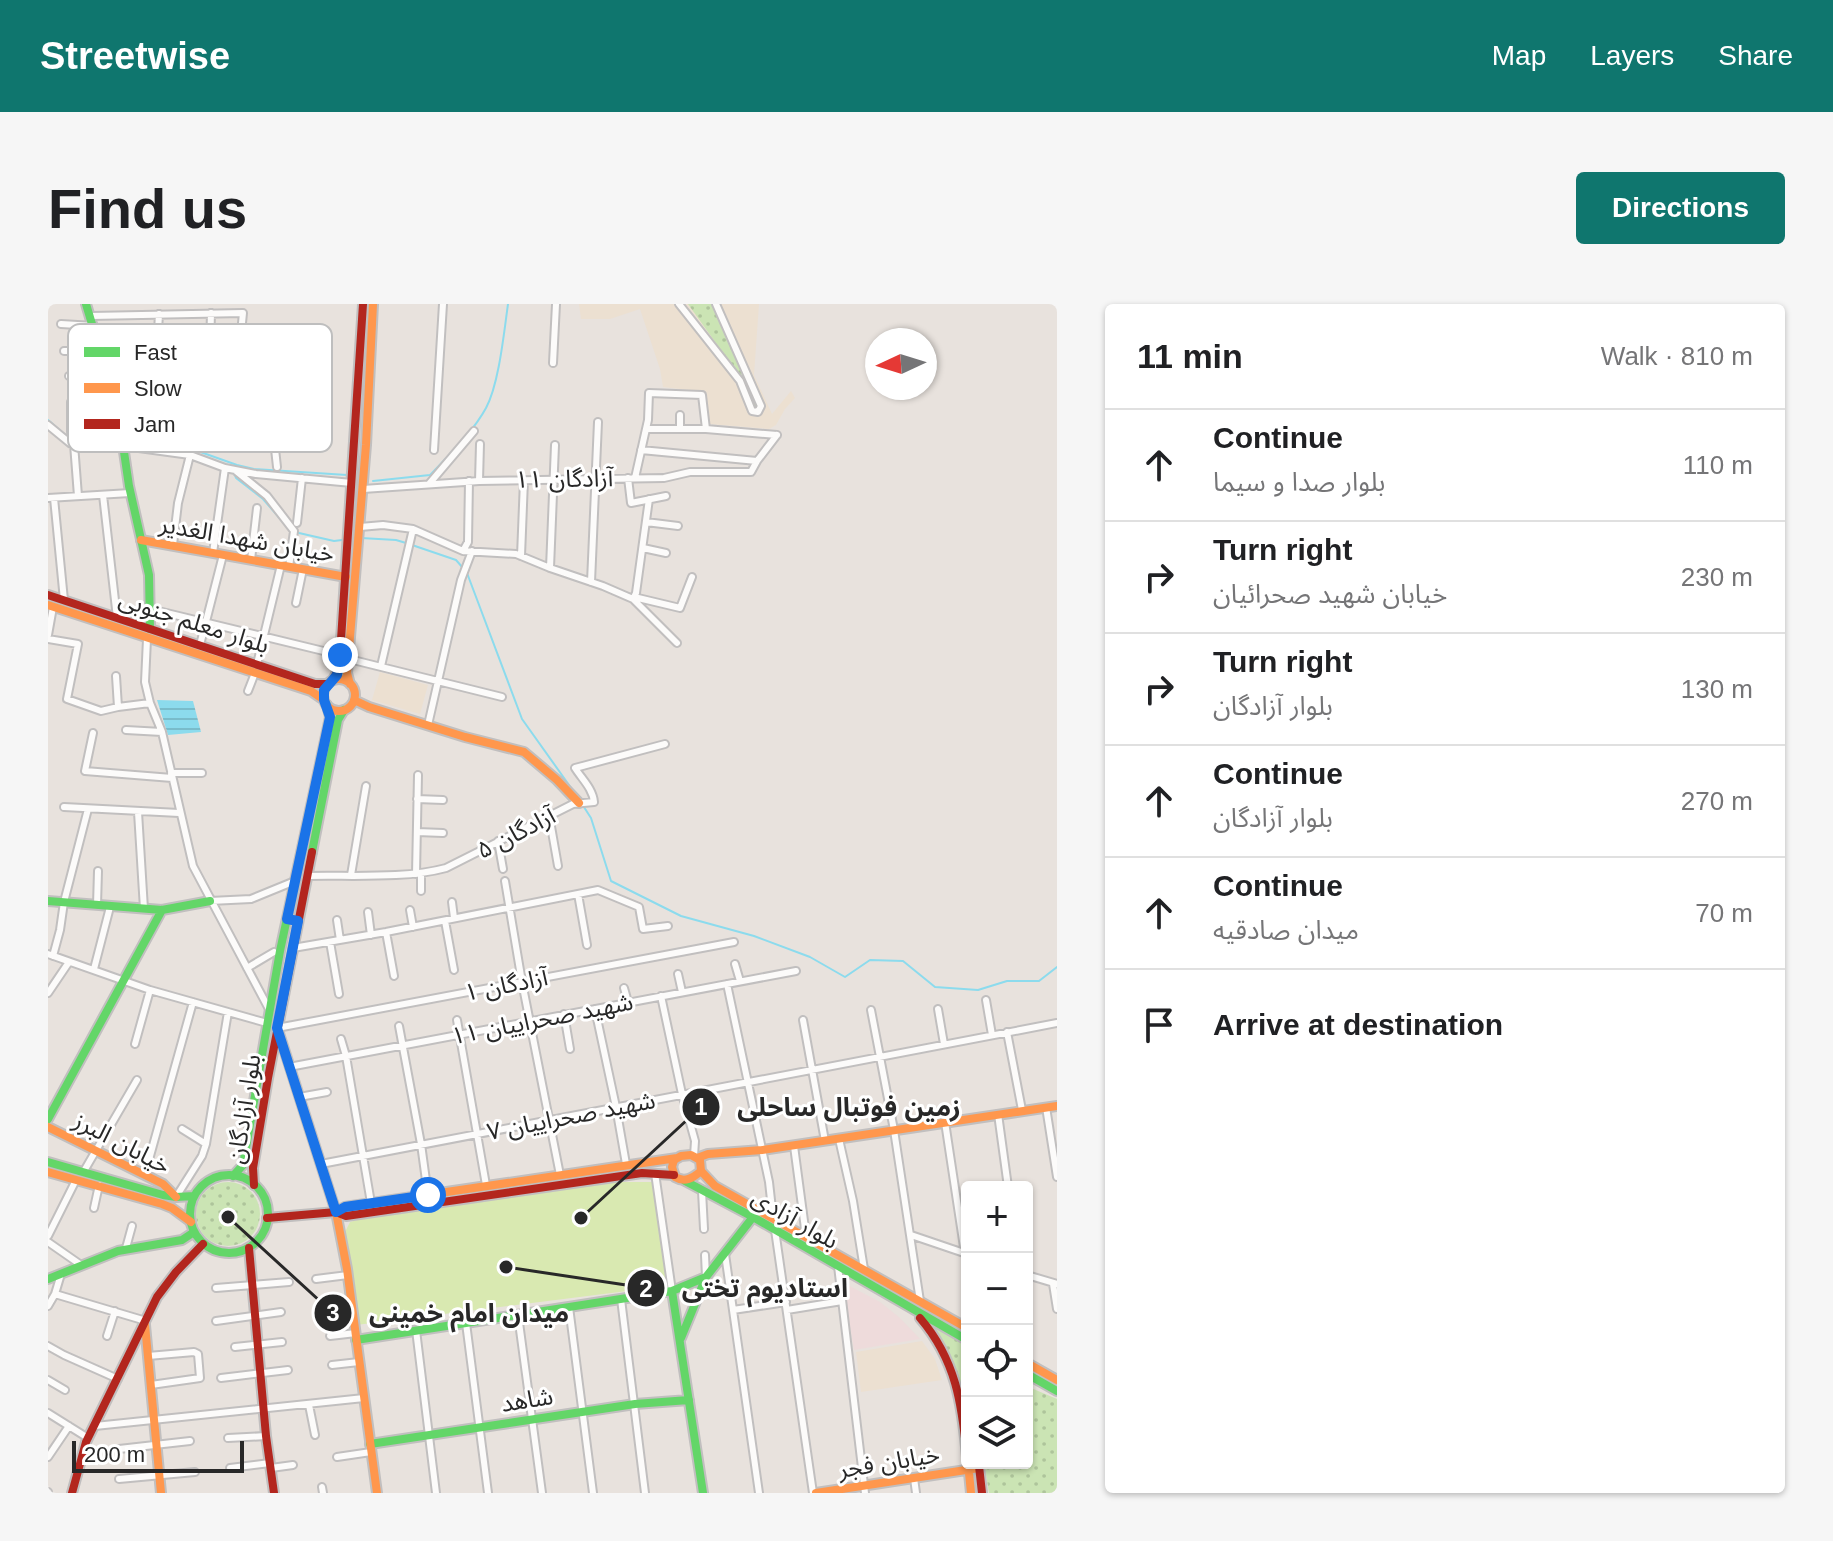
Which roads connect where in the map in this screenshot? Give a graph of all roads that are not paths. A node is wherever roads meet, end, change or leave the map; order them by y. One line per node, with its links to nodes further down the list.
1 (86, 304): 10 (main road)
2 (363, 304): 11 (main road)
3 (373, 304): 11 (main road)
4 (443, 304): 32 (street)
5 (556, 304): 21 (street)
6 (679, 304): 7 (street)
7 (716, 304)
8 (211, 313): 9 (street); 16 (street); 17 (street)
9 (159, 314): 10 (street); 15 (street)
10 (91, 316): 14 (main road)
11 (366, 323): 18 (main road)
12 (61, 324): 13 (street)
13 (68, 324)
14 (93, 324)
15 (158, 324)
16 (211, 324)
17 (242, 324)
18 (365, 340): 50 (main road); 52 (main road)
19 (64, 351): 20 (street)
20 (68, 351)
21 (553, 363)
22 (680, 415): 26 (street)
23 (598, 422): 44 (street)
24 (48, 425): 29 (street)
25 (646, 429): 26 (street); 27 (street); 33 (street)
26 (680, 429): 27 (street)
27 (706, 429): 39 (street)
28 (474, 431): 51 (street)
29 (68, 442)
30 (480, 444): 49 (street)
31 (555, 445): 46 (street)
32 (434, 450)
33 (641, 450): 39 (street); 45 (street)
34 (75, 452): 55 (street)
35 (125, 452): 53 (main road)
36 (168, 452): 38 (street)
37 (276, 452): 40 (street)
38 (190, 455): 41 (street); 66 (street)
39 (757, 461): 45 (street, آزادگان ۱۱)
40 (277, 467)
41 (225, 468): 42 (street); 70 (street)
42 (235, 469): 43 (street); 75 (street)
43 (302, 478): 50 (street); 61 (street)
44 (594, 478): 45 (street, آزادگان ۱۱); 46 (street, آزادگان ۱۱); 80 (street)
45 (632, 478): 58 (street)
46 (555, 479): 47 (street, آزادگان ۱۱); 76 (street)
47 (524, 480): 49 (street, آزادگان ۱۱); 73 (street)
48 (469, 481): 49 (street, آزادگان ۱۱); 51 (street, آزادگان ۱۱); 68 (street)
49 (479, 481)
50 (352, 483): 78 (main road)
51 (429, 484): 52 (street, آزادگان ۱۱)
52 (363, 489): 63 (main road)
53 (130, 493): 54 (street); 65 (main road)
54 (103, 495): 55 (street); 87 (street)
55 (78, 496): 57 (street)
56 (666, 496): 58 (street)
57 (51, 498): 83 (street)
58 (649, 499): 60 (street)
59 (257, 508): 74 (street)
60 (646, 522): 62 (street); 67 (street)
61 (297, 523)
62 (678, 526)
63 (360, 527): 64 (street); 97 (main road)
64 (413, 529): 68 (street); 98 (street)
65 (141, 540): 66 (main road, خیابان شهدا الغدیر); 86 (main road)
66 (173, 545): 70 (main road, خیابان شهدا الغدیر)
67 (643, 548): 71 (street); 82 (street)
68 (463, 551): 69 (street)
69 (472, 551): 73 (street); 102 (street)
70 (213, 553): 72 (main road, خیابان شهدا الغدیر)
71 (666, 553)
72 (223, 555): 74 (main road, خیابان شهدا الغدیر); 88 (street)
73 (521, 556): 76 (street)
74 (251, 560): 75 (main road, خیابان شهدا الغدیر)
75 (285, 566): 77 (main road, خیابان شهدا الغدیر); 91 (street)
76 (550, 568): 80 (street)
77 (303, 569): 78 (main road, خیابان شهدا الغدیر); 84 (street)
78 (346, 577): 97 (main road)
79 (692, 577): 82 (street)
80 (591, 582): 82 (street)
81 (48, 595): 83 (main road, بلوار معلم جنوبی)
82 (633, 598): 92 (street)
83 (64, 600): 87 (main road, بلوار معلم جنوبی)
84 (296, 603)
85 (51, 606): 89 (main road, بلوار معلم جنوبی); 90 (street)
86 (150, 609): 88 (street); 89 (main road)
87 (117, 618): 89 (main road, بلوار معلم جنوبی)
88 (206, 623): 91 (street); 94 (street)
89 (149, 634): 94 (main road, بلوار معلم جنوبی); 96 (main road, بلوار معلم جنوبی); 108 (street)
90 (48, 637): 93 (street)
91 (263, 637): 97 (street); 99 (street)
92 (677, 643)
93 (78, 644): 95 (street); 109 (street)
94 (200, 645): 96 (main road, بلوار معلم جنوبی)
95 (87, 646)
96 (218, 656): 99 (main road, بلوار معلم جنوبی)
97 (345, 657): 98 (street); 101 (main road); 103 (main road)
98 (381, 666): 102 (street)
99 (256, 668): 101 (main road, بلوار معلم جنوبی); 104 (street); 107 (main road, بلوار معلم جنوبی)
100 (116, 676): 109 (street)
101 (330, 682): 103 (main road); 107 (main road)
102 (438, 682): 105 (street); 111 (street)
103 (350, 684): 106 (main road)
104 (248, 691)
105 (502, 697)
106 (354, 700): 110 (main road); 111 (main road)
107 (325, 702): 110 (main road); 137 (main road, بلوار آزادگان)
108 (150, 703): 109 (street); 113 (street)
109 (118, 707)
110 (344, 710): 136 (main road, بلوار آزادگان)
111 (428, 725): 122 (main road)
112 (126, 730): 113 (street)
113 (162, 732): 117 (street)
114 (93, 733): 117 (street)
115 (665, 744): 122 (street, آزادگان ۵)
116 (202, 773): 117 (street)
117 (171, 775): 126 (street)
118 (418, 775): 120 (street)
119 (366, 786): 135 (street)
120 (417, 799): 121 (street); 128 (street)
121 (443, 800)
122 (579, 803): 127 (street, آزادگان ۵)
123 (64, 807): 124 (street)
124 (88, 809): 125 (street); 143 (street)
125 (138, 812): 126 (street); 148 (street)
126 (179, 813): 142 (street)
127 (549, 815): 130 (street, آزادگان ۵); 131 (street)
128 (417, 832): 129 (street); 134 (street)
129 (443, 833)
130 (498, 841): 132 (street); 134 (street, آزادگان ۵)
131 (558, 866)
132 (503, 869)
133 (98, 871): 145 (street)
134 (419, 874): 135 (street, آزادگان ۵); 139 (street)
135 (351, 875): 136 (street, آزادگان ۵)
136 (308, 876): 155 (main road, بلوار آزادگان)
137 (295, 881): 142 (street); 153 (main road, بلوار آزادگان)
138 (505, 881): 147 (street)
139 (421, 891)
140 (578, 894): 147 (street); 157 (street); 164 (street)
141 (48, 901): 143 (main road)
142 (210, 901): 149 (main road); 170 (street)
143 (64, 902): 145 (main road); 167 (street)
144 (452, 902): 152 (street)
145 (97, 905): 146 (main road)
146 (110, 907): 148 (main road); 171 (street)
147 (510, 908): 152 (street); 178 (street)
148 (144, 909): 149 (main road)
149 (162, 910): 176 (main road)
150 (410, 910): 158 (street)
151 (368, 912): 160 (street)
152 (454, 918): 156 (street)
153 (287, 919): 155 (main road); 190 (main road, بلوار آزادگان)
154 (337, 920): 161 (street)
155 (298, 921): 165 (main road, بلوار آزادگان)
156 (445, 921): 158 (street); 172 (street)
157 (668, 926)
158 (413, 927): 159 (street)
159 (386, 932): 160 (street); 175 (street)
160 (371, 935): 161 (street)
161 (340, 940): 162 (street)
162 (330, 942): 165 (street); 184 (street)
163 (734, 942): 178 (street, آزادگان ۱)
164 (587, 945)
165 (293, 948): 202 (main road, بلوار آزادگان)
166 (274, 952): 170 (street)
167 (50, 956): 168 (street)
168 (69, 962): 171 (street); 183 (street)
169 (735, 964): 177 (street)
170 (247, 968): 190 (street)
171 (94, 969): 176 (street)
172 (454, 970)
173 (796, 971): 177 (street, شهید صحراییان ۱۱)
174 (678, 974): 182 (street)
175 (394, 976)
176 (124, 981): 181 (street); 226 (main road)
177 (740, 981): 179 (street, شهید صحراییان ۱۱)
178 (522, 982): 198 (street); 202 (street, آزادگان ۱)
179 (727, 984): 182 (street, شهید صحراییان ۱۱); 217 (street)
180 (624, 988): 189 (street)
181 (150, 990): 187 (street); 207 (street)
182 (682, 992): 185 (street, شهید صحراییان ۱۱)
183 (48, 993)
184 (339, 994)
185 (661, 996): 189 (street, شهید صحراییان ۱۱); 219 (street)
186 (986, 1000): 205 (street)
187 (193, 1002): 194 (street); 252 (street)
188 (569, 1002): 195 (street)
189 (628, 1002): 191 (street, شهید صحراییان ۱۱)
190 (269, 1009): 199 (main road, بلوار آزادگان)
191 (595, 1009): 195 (street, شهید صحراییان ۱۱); 222 (street)
192 (938, 1009): 208 (street)
193 (871, 1010): 212 (street)
194 (228, 1012): 199 (street); 235 (street)
195 (567, 1014): 198 (street, شهید صحراییان ۱۱); 210 (street)
196 (457, 1020): 204 (street)
197 (803, 1020): 214 (street)
198 (531, 1021): 204 (street, شهید صحراییان ۱۱); 227 (street)
199 (267, 1023): 215 (main road, بلوار آزادگان)
200 (1057, 1023): 203 (street, شهید صحراییان ۷)
201 (399, 1026): 209 (street)
202 (277, 1028): 213 (main road); 215 (main road, بلوار آزادگان)
203 (1007, 1032): 205 (street, شهید صحراییان ۷); 224 (street)
204 (459, 1034): 209 (street, شهید صحراییان ۱۱); 232 (street)
205 (992, 1035): 208 (street, شهید صحراییان ۷)
206 (341, 1039): 211 (street)
207 (135, 1044)
208 (944, 1044): 212 (street, شهید صحراییان ۷)
209 (403, 1045): 211 (street, شهید صحراییان ۱۱); 236 (street)
210 (570, 1049)
211 (346, 1056): 213 (street, شهید صحراییان ۱۱); 241 (street)
212 (879, 1057): 214 (street, شهید صحراییان ۷); 231 (street)
213 (289, 1067): 220 (main road)
214 (811, 1070): 217 (street, شهید صحراییان ۷); 234 (street)
215 (264, 1072): 255 (main road, بلوار آزادگان); 261 (main road, بلوار آزادگان)
216 (137, 1080): 238 (street)
217 (747, 1082): 219 (street, شهید صحراییان ۷); 239 (street)
218 (327, 1092): 220 (street)
219 (682, 1094): 222 (street, شهید صحراییان ۷); 242 (street)
220 (299, 1097): 246 (main road)
221 (1057, 1106): 223 (main road)
222 (616, 1107): 227 (street, شهید صحراییان ۷); 247 (street)
223 (1046, 1107): 224 (main road); 256 (street)
224 (1022, 1110): 225 (main road)
225 (998, 1114): 228 (main road); 259 (street)
226 (48, 1119)
227 (549, 1120): 232 (street, شهید صحراییان ۷); 253 (street)
228 (945, 1122): 231 (main road); 285 (street)
229 (48, 1127): 238 (main road, خیابان البرز)
230 (182, 1129): 235 (street)
231 (894, 1130): 233 (main road); 278 (street)
232 (477, 1134): 236 (street, شهید صحراییان ۷); 262 (street)
233 (839, 1139): 234 (main road); 290 (street)
234 (825, 1141): 237 (main road)
235 (206, 1144): 266 (street)
236 (421, 1144): 241 (street, شهید صحراییان ۷); 264 (street)
237 (794, 1146): 239 (main road); 279 (street)
238 (95, 1150): 249 (street); 252 (main road, خیابان البرز)
239 (762, 1150): 240 (main road); 272 (street)
240 (721, 1153): 242 (main road); 248 (main road)
241 (363, 1155): 246 (street, شهید صحراییان ۷); 267 (street)
242 (696, 1157): 243 (main road); 248 (main road)
243 (677, 1158): 244 (main road); 254 (main road)
244 (661, 1159): 247 (main road); 251 (main road)
245 (48, 1162): 249 (main road)
246 (321, 1164): 269 (main road)
247 (626, 1164): 253 (main road)
248 (701, 1170): 258 (main road); 272 (main road, بلوار آزادی)
249 (84, 1171): 266 (main road)
250 (48, 1172): 257 (main road)
251 (657, 1173): 254 (main road); 269 (main road); 302 (street)
252 (145, 1174): 266 (main road, خیابان البرز)
253 (560, 1175): 262 (main road)
254 (674, 1175): 258 (main road)
255 (233, 1176): 261 (main road); 265 (main road)
256 (1057, 1177)
257 (76, 1180): 260 (main road); 280 (street)
258 (685, 1181): 263 (main road, بلوار آزادی)
259 (1007, 1181)
260 (99, 1185): 268 (street); 273 (main road)
261 (254, 1185): 271 (main road)
262 (486, 1185): 264 (main road)
263 (702, 1191): 270 (main road, بلوار آزادی); 275 (street)
264 (428, 1195): 267 (main road)
265 (194, 1196): 266 (main road); 273 (main road)
266 (176, 1197)
267 (371, 1203): 269 (main road)
268 (94, 1208)
269 (336, 1212): 271 (main road); 292 (main road)
270 (753, 1217): 276 (main road, بلوار آزادی); 286 (main road)
271 (267, 1218): 283 (main road)
272 (773, 1218): 279 (main road, بلوار آزادی)
273 (191, 1222): 277 (main road)
274 (132, 1226): 282 (street)
275 (704, 1229)
276 (775, 1230): 289 (main road, بلوار آزادی); 310 (street)
277 (194, 1232): 281 (main road); 282 (main road)
278 (911, 1235): 284 (street); 307 (street)
279 (806, 1236): 290 (main road, بلوار آزادی)
280 (48, 1239): 288 (street)
281 (203, 1244): 283 (main road); 321 (main road)
282 (126, 1248): 288 (main road)
283 (249, 1248): 300 (main road)
284 (963, 1253)
285 (966, 1253)
286 (725, 1254): 293 (main road); 315 (street)
287 (705, 1255): 293 (street)
288 (81, 1265): 291 (main road)
289 (838, 1266): 303 (main road, بلوار آزادی); 306 (street)
290 (864, 1269): 298 (main road, بلوار آزادی)
291 (61, 1274): 295 (main road); 304 (street)
292 (348, 1275): 296 (street); 308 (main road)
293 (706, 1277): 302 (main road); 329 (main road)
294 (1033, 1277): 299 (street)
295 (48, 1279)
296 (316, 1279)
297 (289, 1282): 300 (street)
298 (887, 1282): 303 (main road); 307 (main road, بلوار آزادی)
299 (1055, 1284): 314 (street)
300 (252, 1285): 301 (street); 319 (main road)
301 (216, 1288)
302 (672, 1291): 305 (main road); 329 (main road)
303 (881, 1291): 313 (main road, بلوار آزادی)
304 (55, 1294): 309 (street); 316 (street)
305 (621, 1299): 312 (main road); 350 (street)
306 (842, 1301): 310 (street); 382 (street)
307 (920, 1301): 323 (main road, بلوار آزادی)
308 (352, 1303): 311 (street); 327 (main road)
309 (48, 1306)
310 (786, 1306): 315 (street); 394 (street)
311 (326, 1307)
312 (569, 1307): 318 (main road); 354 (street)
313 (911, 1308): 328 (main road, بلوار آزادی); 353 (main road)
314 (1057, 1309)
315 (733, 1310): 393 (street)
316 (115, 1311): 321 (street); 325 (street)
317 (281, 1312): 319 (street)
318 (518, 1315): 322 (main road); 356 (street)
319 (255, 1316): 320 (street); 331 (main road)
320 (216, 1321)
321 (146, 1323): 334 (main road); 342 (main road)
322 (466, 1323): 324 (main road); 360 (street)
323 (962, 1325)
324 (416, 1330): 327 (main road); 362 (street)
325 (107, 1336)
326 (330, 1336): 327 (street)
327 (356, 1336): 335 (main road)
328 (961, 1337)
329 (680, 1339): 349 (main road)
330 (282, 1342): 331 (street)
331 (258, 1345): 333 (street); 339 (main road)
332 (48, 1346): 342 (street)
333 (235, 1347)
334 (148, 1356): 345 (main road); 345 (street)
335 (359, 1362): 336 (street); 348 (main road)
336 (332, 1365)
337 (1033, 1368): 346 (main road)
338 (288, 1370): 339 (street)
339 (261, 1373): 341 (street); 352 (main road)
340 (1033, 1377): 346 (main road)
341 (221, 1378)
342 (118, 1379): 359 (main road)
343 (48, 1380): 347 (street)
344 (1033, 1384): 346 (main road)
345 (151, 1385): 357 (main road)
346 (1055, 1386)
347 (65, 1390)
348 (364, 1398): 351 (street); 368 (main road)
349 (689, 1400): 350 (main road, شاهد); 392 (main road)
350 (635, 1404): 354 (main road, شاهد); 391 (street)
351 (309, 1405): 352 (street); 361 (street)
352 (264, 1409): 357 (street); 363 (main road)
353 (961, 1409)
354 (581, 1412): 356 (main road, شاهد); 390 (street)
355 (48, 1413): 358 (street)
356 (532, 1420): 360 (main road, شاهد); 389 (street)
357 (154, 1421): 359 (street); 367 (main road)
358 (69, 1426): 364 (street); 370 (street)
359 (95, 1426): 364 (main road)
360 (479, 1428): 362 (main road, شاهد); 388 (street)
361 (315, 1435)
362 (428, 1435): 368 (main road, شاهد); 387 (street)
363 (266, 1436): 365 (street); 374 (main road)
364 (88, 1438): 383 (main road)
365 (228, 1438)
366 (190, 1441): 367 (street)
367 (157, 1445): 369 (street); 379 (main road)
368 (371, 1448): 371 (street); 386 (main road)
369 (119, 1449)
370 (48, 1457)
371 (337, 1457)
372 (293, 1465): 374 (street)
373 (961, 1465): 380 (main road, خیابان فجر)
374 (270, 1466): 375 (street); 385 (main road)
375 (230, 1468)
376 (969, 1469): 396 (main road)
377 (979, 1469): 397 (main road)
378 (195, 1472): 379 (street)
379 (159, 1476): 381 (street); 384 (main road)
380 (914, 1478): 382 (main road, خیابان فجر); 395 (street)
381 (119, 1479)
382 (865, 1490): 394 (main road, خیابان فجر)
383 (72, 1493)
384 (161, 1493)
385 (274, 1493)
386 (377, 1493)
387 (436, 1493)
388 (488, 1493)
389 (542, 1493)
390 (593, 1493)
391 (645, 1493)
392 (703, 1493)
393 (759, 1493)
394 (815, 1493)
395 (916, 1493)
396 (971, 1493)
397 (982, 1493)

